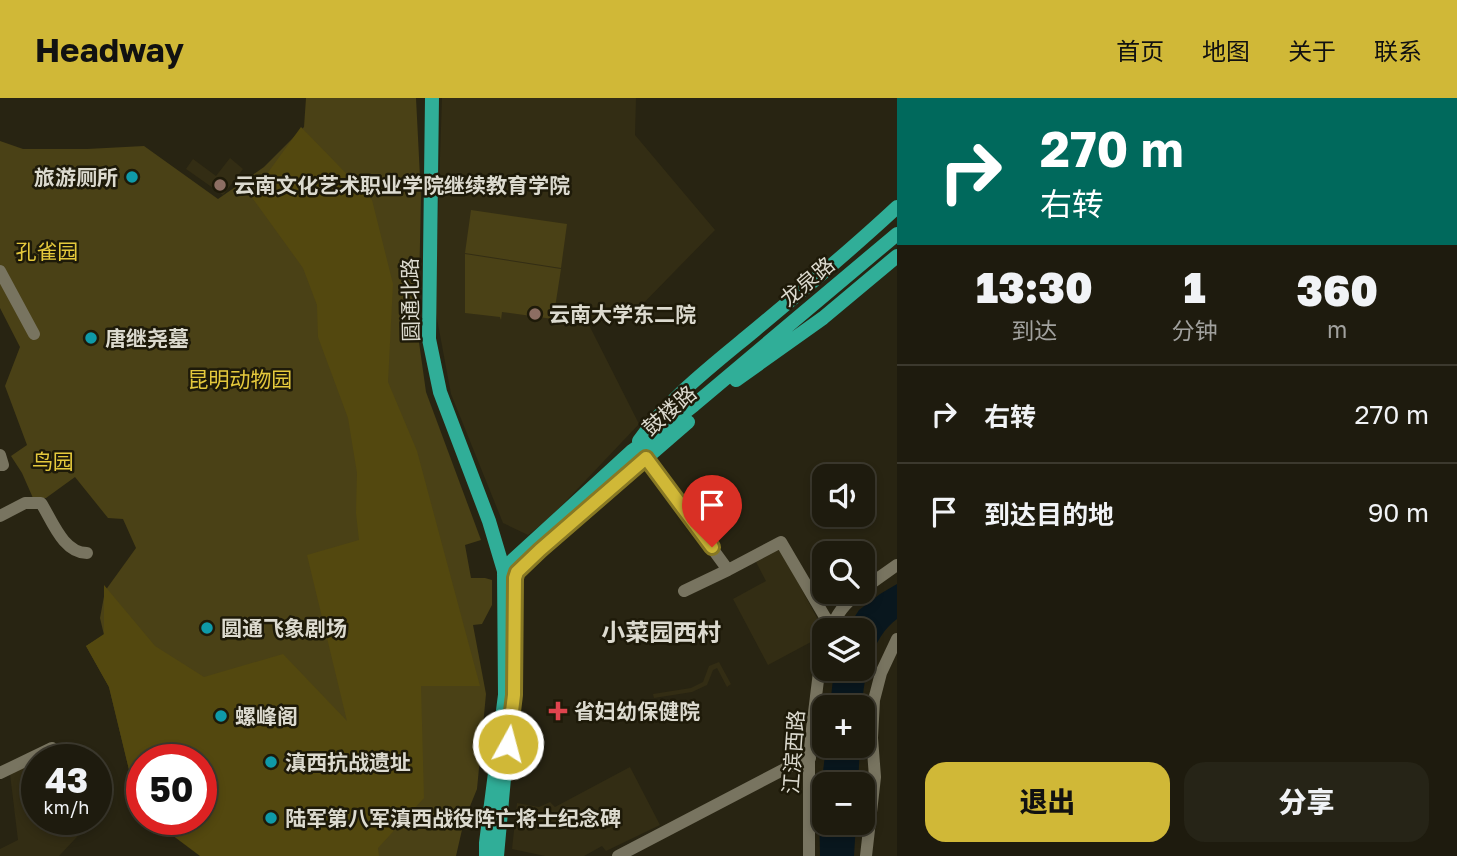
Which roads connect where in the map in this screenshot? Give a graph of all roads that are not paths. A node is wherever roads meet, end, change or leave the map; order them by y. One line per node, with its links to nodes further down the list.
1 (432, 98): 17 (main road, 圆通北路)
2 (897, 208): 12 (main road); 12 (main road)
3 (897, 234): 10 (main road, 龙泉路)
4 (897, 243): 9 (main road, 龙泉路)
5 (897, 256): 9 (main road)
6 (897, 267): 11 (main road)
7 (0, 271): 8 (street)
8 (34, 334)
9 (781, 344): 11 (main road)
10 (744, 362): 12 (main road, 鼓楼路)
11 (737, 380): 14 (main road, 鼓楼路)
12 (632, 451): 20 (main road, 鼓楼路)
13 (0, 455): 15 (street)
14 (646, 458): 20 (main road, 鼓楼路); 21 (street)
15 (0, 466)
16 (0, 516): 18 (street)
17 (493, 534): 20 (main road, 圆通北路); 20 (main road)
18 (87, 553)
19 (897, 565): 22 (street)
20 (513, 567): 32 (main road); 33 (main road)
21 (728, 570): 23 (street); 25 (street)
22 (875, 580)
23 (684, 591)
24 (846, 604): 26 (street)
25 (826, 618)
26 (835, 618)
27 (897, 639): 36 (street)
28 (818, 681): 29 (street, 江滨西路)
29 (810, 758): 34 (street); 35 (street, 江滨西路)
30 (21, 764): 31 (street)
31 (0, 774)
32 (486, 856)
33 (497, 856)
34 (618, 856)
35 (809, 856)
36 (866, 856)

